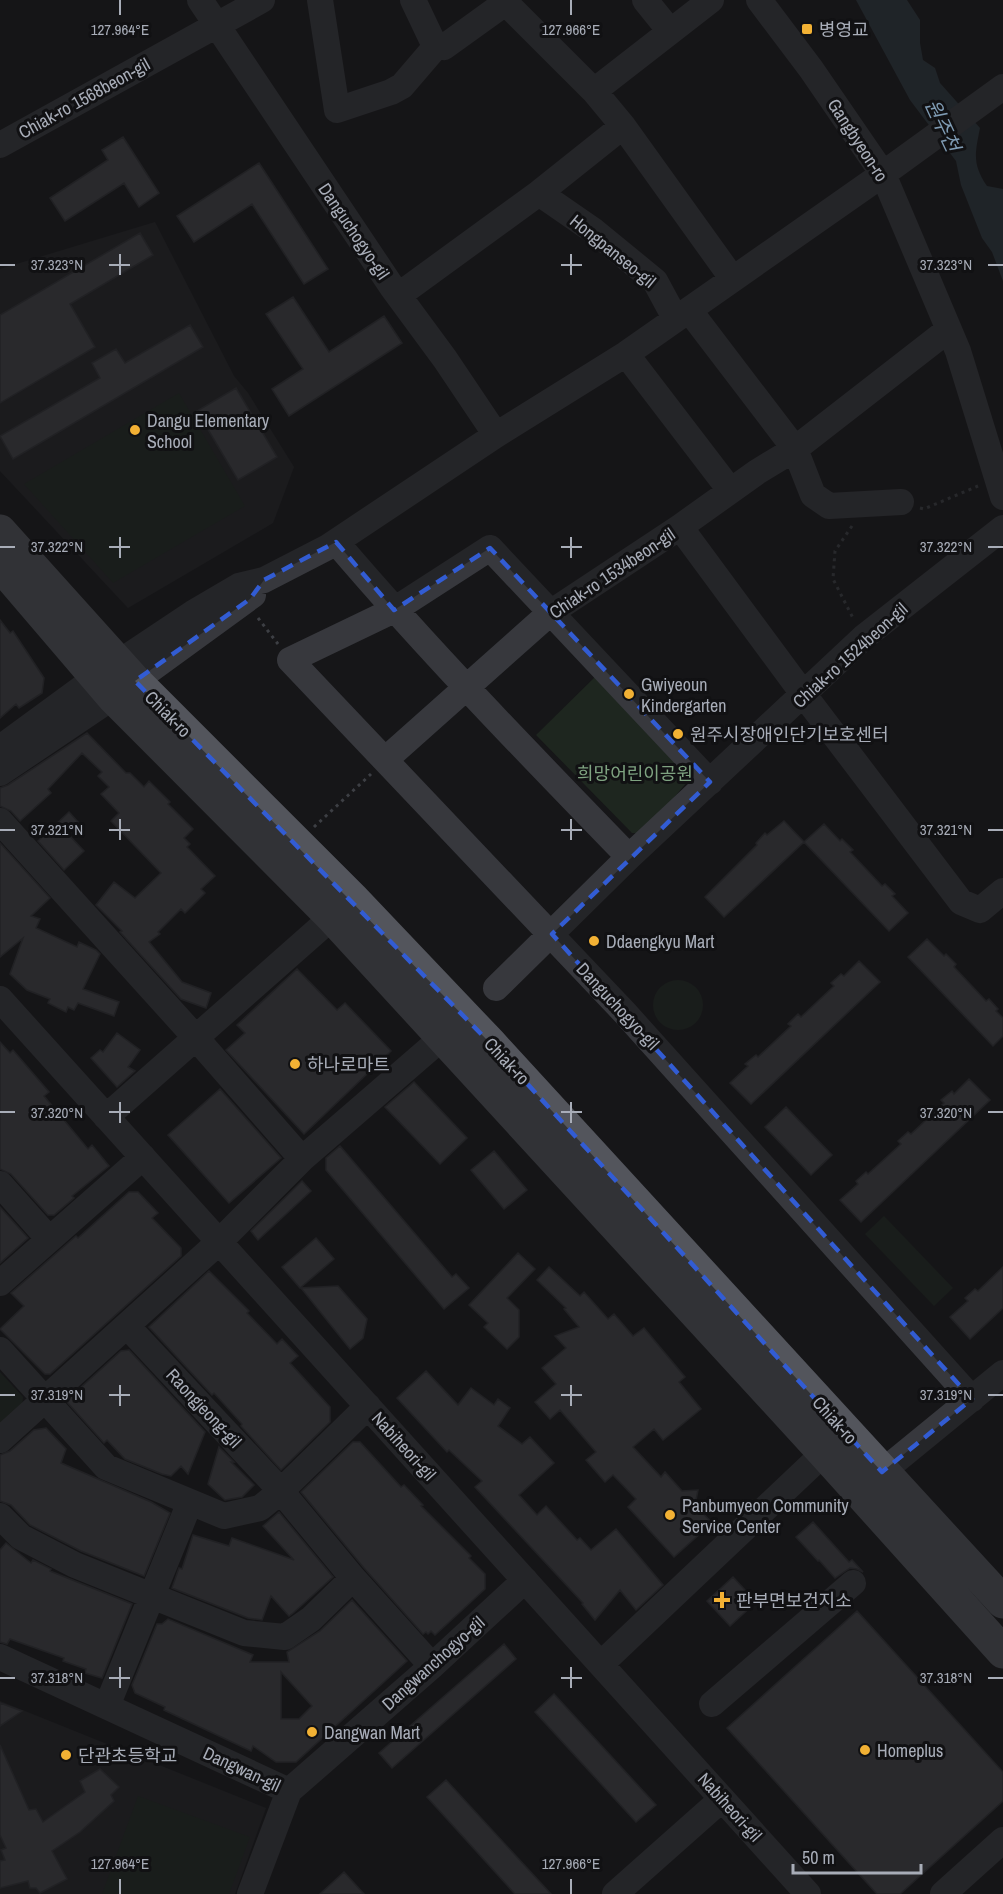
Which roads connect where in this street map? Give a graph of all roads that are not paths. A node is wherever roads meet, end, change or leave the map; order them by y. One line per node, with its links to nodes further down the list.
1 (200, 0): 9 (street, Danguchogyo-gil)
2 (262, 0): 9 (street, Chiak-ro 1568beon-gil)
3 (320, 0): 11 (street)
4 (413, 0): 11 (street)
5 (645, 0): 10 (street)
6 (711, 0): 10 (street)
7 (759, 0): 16 (street, Gangbyeon-ro)
8 (504, 1): 11 (street); 13 (street)
9 (216, 25): 15 (street, Chiak-ro 1568beon-gil); 19 (street, Danguchogyo-gil)
10 (670, 31): 13 (street)
11 (441, 46)
12 (1003, 87): 16 (street)
13 (594, 91): 14 (street)
14 (623, 126): 17 (street); 18 (street)
15 (0, 145)
16 (893, 167): 18 (street); 21 (street, Gangbyeon-ro)
17 (539, 193): 19 (street); 20 (street, Hongpanseo-gil)
18 (732, 278): 20 (street)
19 (399, 295): 23 (street, Danguchogyo-gil)
20 (682, 314): 22 (street); 24 (street, Hongpanseo-gil)
21 (948, 330): 24 (street, Chiak-ro 1534beon-gil); 25 (street, Gangbyeon-ro)
22 (626, 354): 23 (street); 26 (street)
23 (496, 435): 31 (street)
24 (795, 449): 26 (street, Chiak-ro 1534beon-gil); 27 (street, Hongpanseo-gil)
25 (1000, 487)
26 (730, 490): 28 (street, Chiak-ro 1534beon-gil)
27 (913, 506)
28 (680, 526): 34 (street, Chiak-ro 1534beon-gil); 37 (street)
29 (1003, 528): 37 (street, Chiak-ro 1524beon-gil)
30 (0, 531): 35 (main road, Chiak-ro)
31 (336, 542): 33 (street); 35 (street)
32 (0, 565): 35 (main road, Chiak-ro)
33 (394, 610): 34 (street); 36 (street); 39 (street, Danguchogyo-gil)
34 (550, 613): 36 (street, Chiak-ro 1534beon-gil); 41 (street)
35 (116, 680): 38 (street); 40 (street); 45 (main road, Chiak-ro); 45 (main road, Chiak-ro)
36 (466, 689): 39 (street, Chiak-ro 1534beon-gil); 43 (street)
37 (804, 695): 41 (street, Chiak-ro 1524beon-gil); 44 (street)
38 (0, 748)
39 (385, 760): 46 (street, Danguchogyo-gil)
40 (0, 773)
41 (710, 782): 43 (street, Chiak-ro 1524beon-gil)
42 (0, 821): 50 (street)
43 (628, 857): 46 (street, Chiak-ro 1524beon-gil)
44 (1003, 891)
45 (342, 908): 49 (main road, Chiak-ro); 50 (street); 66 (main road, Chiak-ro)
46 (552, 934): 47 (street, Chiak-ro 1524beon-gil); 62 (street, Danguchogyo-gil)
47 (496, 988)
48 (0, 999): 51 (street, Nabiheori-gil)
49 (443, 1037): 53 (street); 65 (main road, Chiak-ro)
50 (196, 1038): 51 (street); 53 (street)
51 (106, 1117): 52 (street, Nabiheori-gil)
52 (143, 1157): 55 (street); 56 (street, Nabiheori-gil)
53 (302, 1159): 56 (street)
54 (0, 1184): 55 (street)
55 (49, 1239): 57 (street)
56 (219, 1242): 58 (street); 63 (street, Nabiheori-gil)
57 (0, 1283)
58 (127, 1326): 61 (street); 67 (street, Raongjeong-gil)
59 (0, 1350): 61 (street)
60 (1003, 1372): 62 (street)
61 (44, 1399): 64 (street); 68 (street)
62 (972, 1399): 66 (street)
63 (368, 1406): 67 (street); 71 (street, Nabiheori-gil)
64 (0, 1440)
65 (824, 1453): 75 (main road, Chiak-ro); 77 (street)
66 (882, 1473): 74 (main road, Chiak-ro)
67 (281, 1491): 68 (street); 70 (street, Raongjeong-gil)
68 (190, 1502): 73 (street)
69 (0, 1516): 73 (street)
70 (353, 1578): 73 (street); 78 (street, Raongjeong-gil)
71 (525, 1580): 77 (street, Nabiheori-gil); 78 (street, Dangwanchogyo-gil)
72 (853, 1583): 79 (street)
73 (152, 1595): 80 (street)
74 (1003, 1602)
75 (1003, 1652)
76 (0, 1657): 80 (street, Dangwan-gil)
77 (601, 1664): 82 (street, Nabiheori-gil)
78 (432, 1666): 81 (street, Dangwanchogyo-gil)
79 (712, 1704)
80 (107, 1706): 81 (street, Dangwan-gil)
81 (289, 1791): 85 (street, Dangwanchogyo-gil)
82 (722, 1799): 86 (street); 87 (street, Nabiheori-gil)
83 (1003, 1840): 88 (street)
84 (1003, 1860): 89 (street)
85 (250, 1894)
86 (615, 1894)
87 (808, 1894)
88 (943, 1894)
89 (964, 1894)

